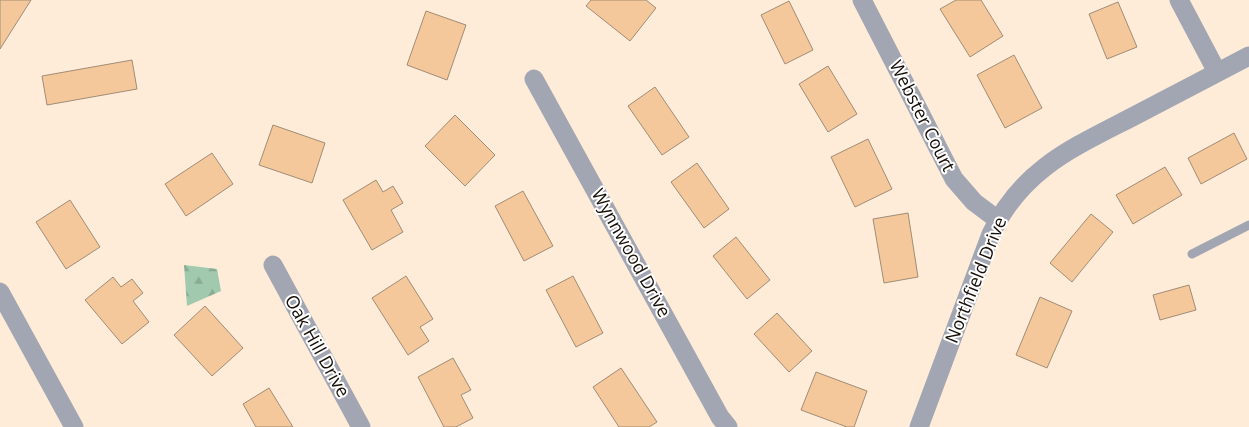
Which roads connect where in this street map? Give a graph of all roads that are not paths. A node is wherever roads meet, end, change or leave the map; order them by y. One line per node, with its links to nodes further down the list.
1 (862, 0): 6 (street, Webster Court)
2 (1180, 0): 4 (street)
3 (1249, 56): 4 (street, Northfield Drive)
4 (1218, 72): 6 (street, Northfield Drive)
5 (534, 79): 13 (street, Wynnwood Drive)
6 (998, 220): 14 (street, Northfield Drive)
7 (1249, 225): 8 (lane)
8 (1192, 254)
9 (273, 266): 12 (street, Oak Hill Drive)
10 (0, 292): 11 (street)
11 (74, 427)
12 (361, 427)
13 (728, 427)
14 (919, 427)

